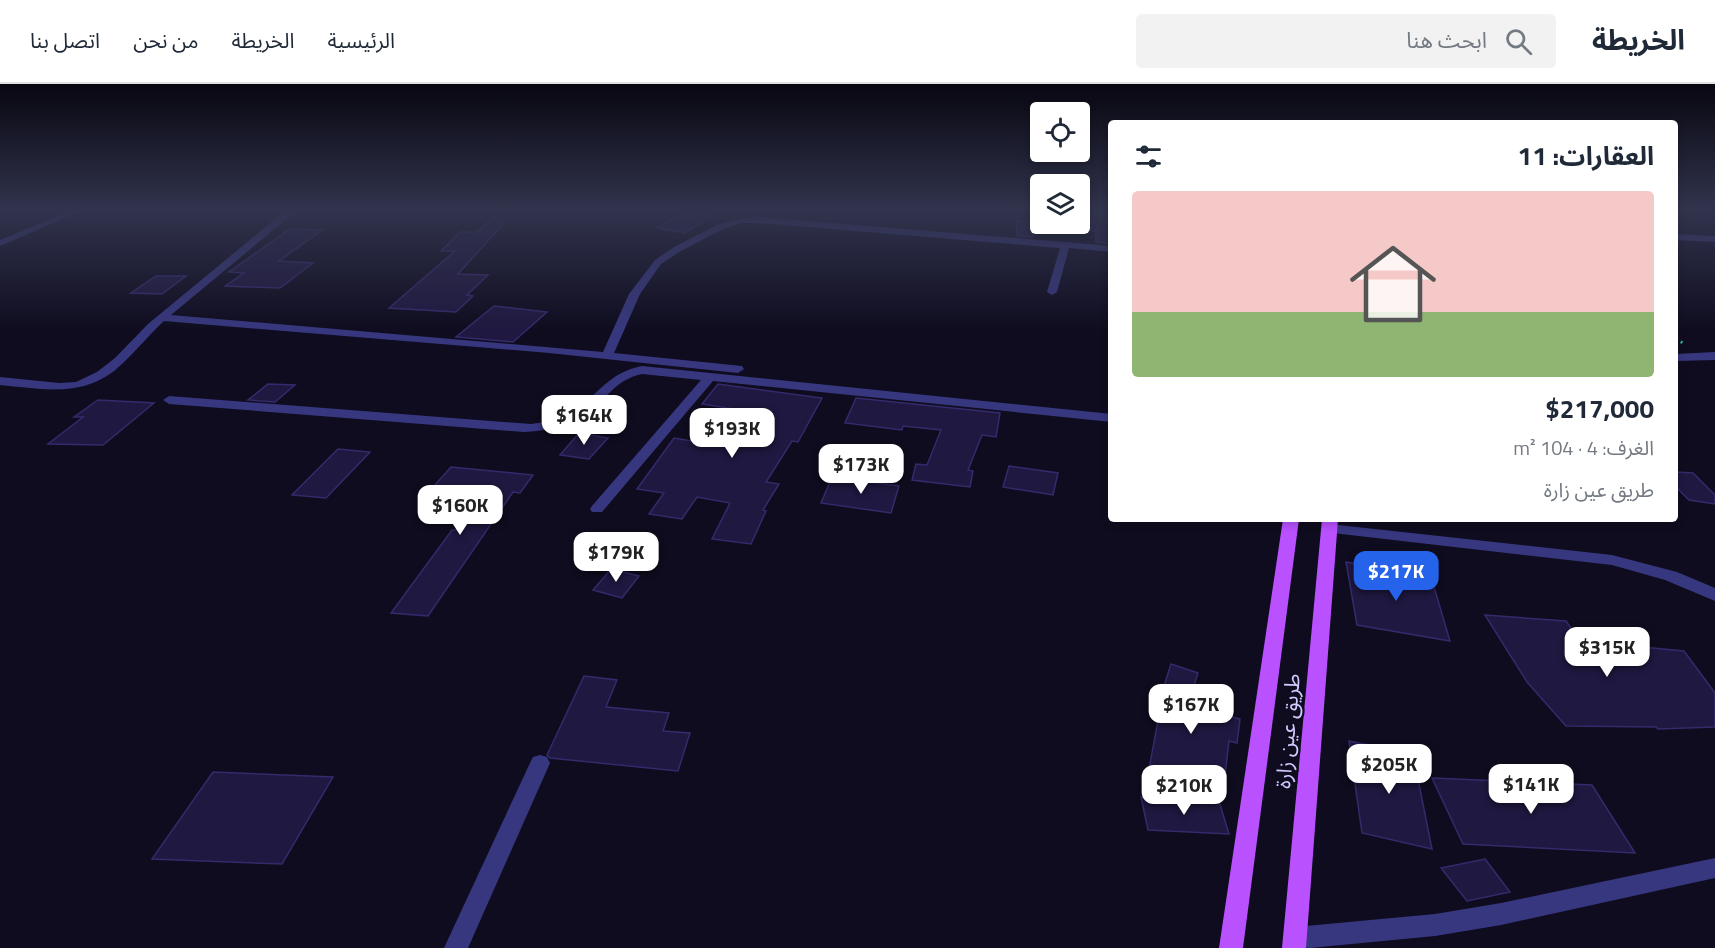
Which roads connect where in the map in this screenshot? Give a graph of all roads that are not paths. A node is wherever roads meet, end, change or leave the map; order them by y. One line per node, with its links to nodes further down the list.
1 (244, 250): 5 (street)
2 (678, 250): 6 (street)
3 (1064, 250): 4 (street)
4 (1052, 292)
5 (162, 318): 6 (street); 10 (street)
6 (607, 356): 12 (street)
7 (1715, 356): 8 (street)
8 (1678, 358)
9 (710, 377): 11 (street); 13 (street); 14 (street)
10 (0, 381)
11 (169, 400)
12 (1108, 407)
13 (1108, 418)
14 (597, 509)
15 (1291, 522): 22 (main road, طريق عين زارة)
16 (1329, 524): 17 (street); 20 (main road, طريق عين زارة)
17 (1715, 595)
18 (540, 763): 21 (street)
19 (1715, 868): 20 (street)
20 (1295, 943)
21 (456, 948)
22 (1231, 948)

